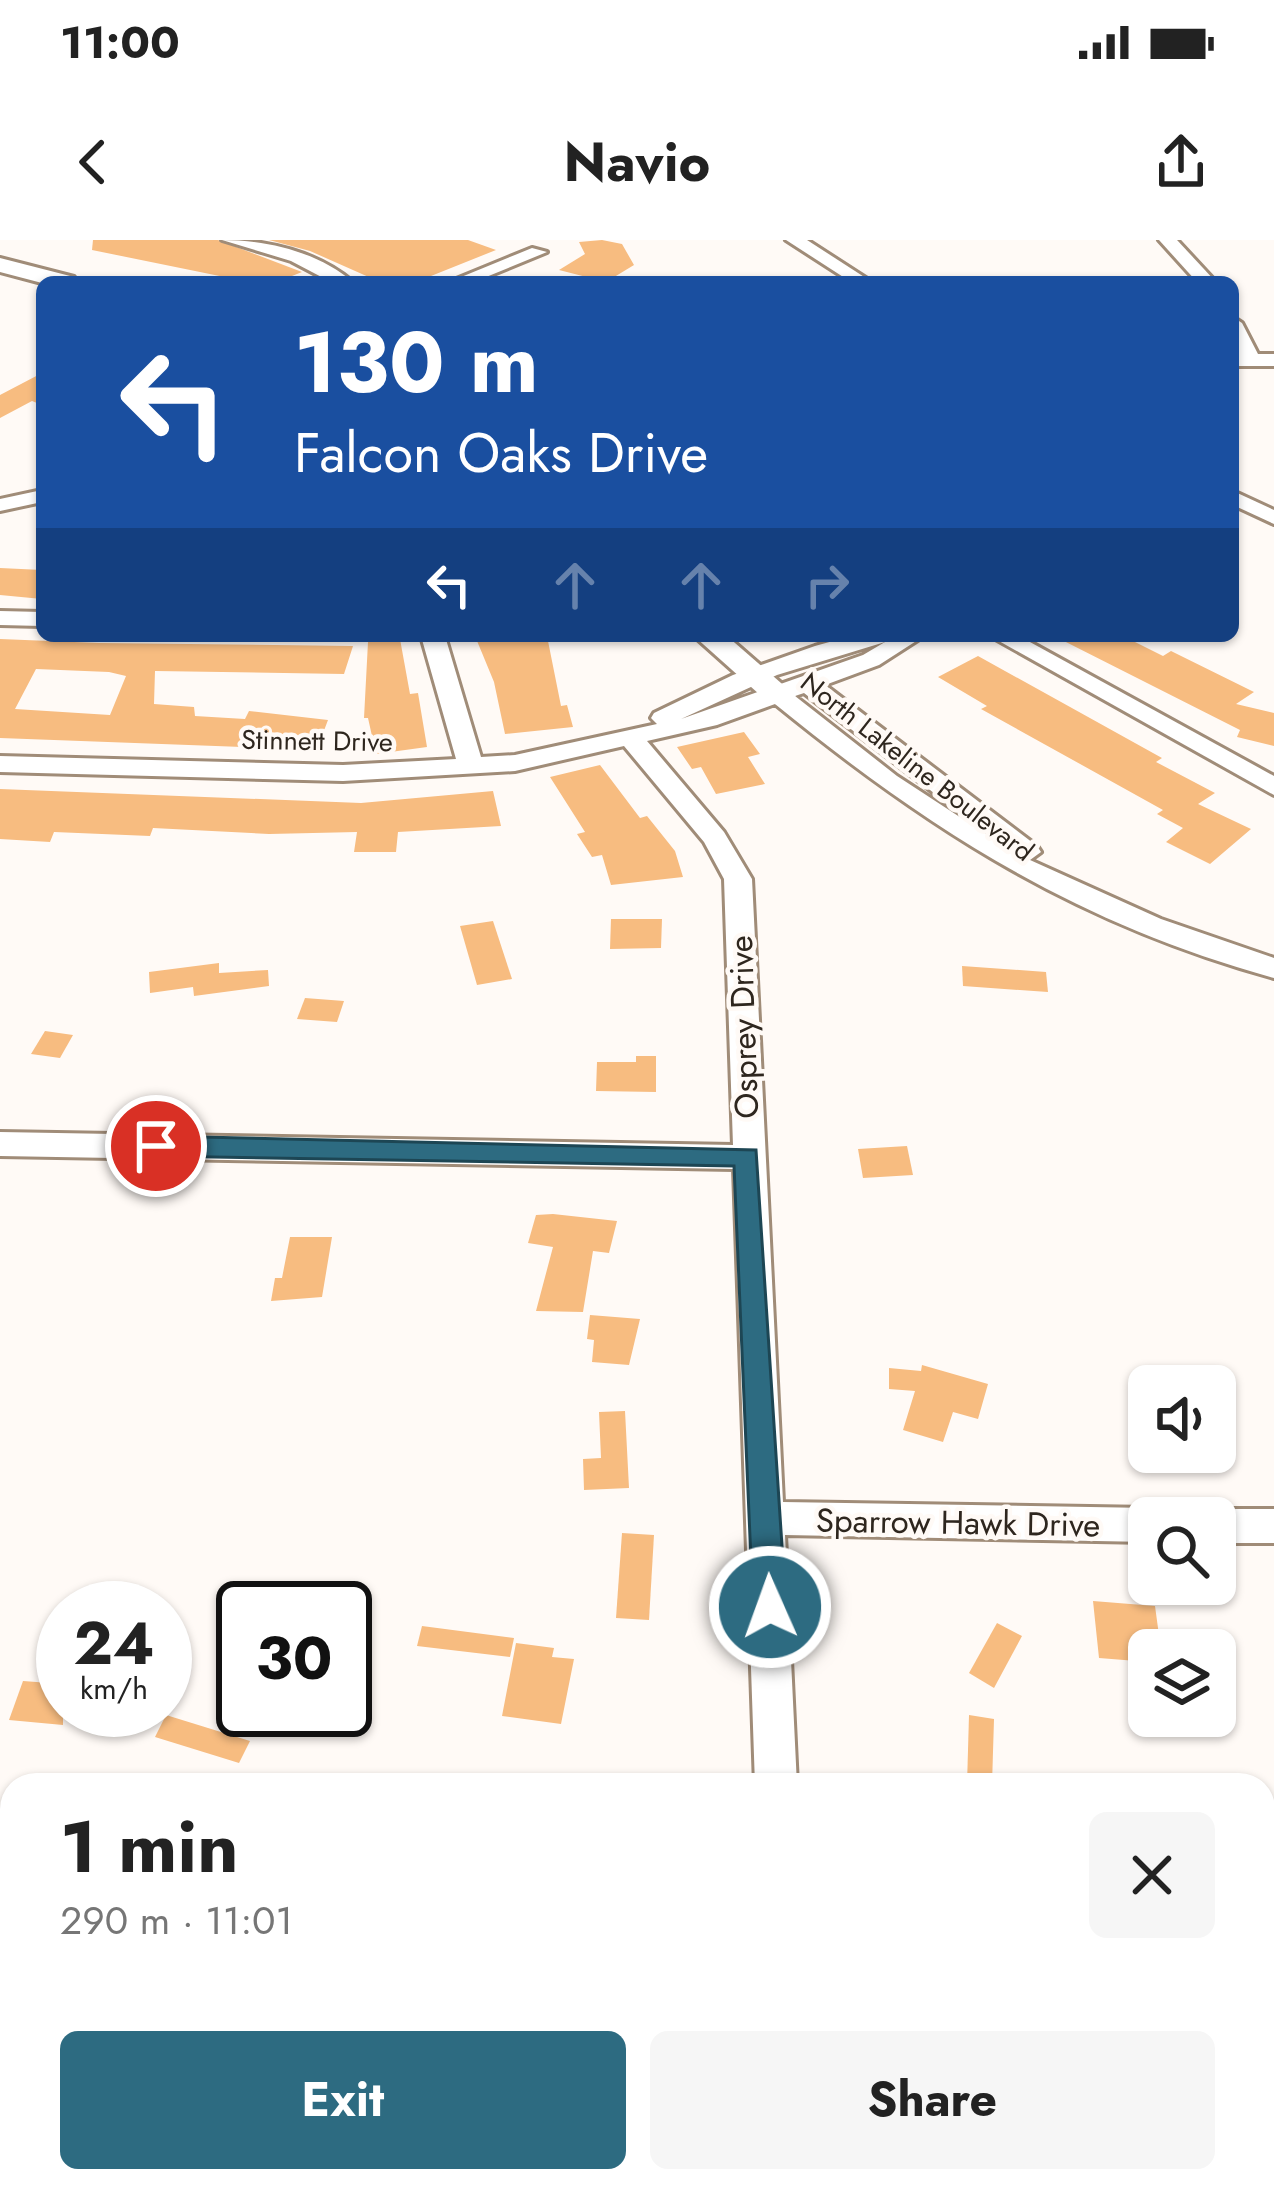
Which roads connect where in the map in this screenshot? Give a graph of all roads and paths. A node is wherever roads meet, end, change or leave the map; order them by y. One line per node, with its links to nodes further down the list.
1 (230, 240): 7 (street)
2 (518, 240): 8 (street)
3 (795, 240): 9 (street)
4 (1168, 240): 10 (street)
5 (0, 265): 6 (main road)
6 (43, 276)
7 (333, 276)
8 (474, 276)
9 (853, 276)
10 (1201, 276)
11 (0, 279): 12 (main road)
12 (36, 289)
13 (1242, 360): 14 (street)
14 (1274, 360)
15 (36, 497): 17 (street)
16 (1239, 500): 18 (street)
17 (0, 505)
18 (1274, 518)
19 (0, 618): 20 (street)
20 (36, 619)
21 (435, 642): 30 (street)
22 (719, 642): 27 (main road, North Lakeline Boulevard)
23 (755, 642): 27 (main road, North Lakeline Boulevard)
24 (867, 642): 27 (street, Stinnett Drive)
25 (902, 642): 27 (street, Stinnett Drive)
26 (1013, 642): 31 (street)
27 (782, 680): 28 (street, Stinnett Drive); 32 (street, North Lakeline Boulevard)
28 (630, 737): 30 (street, Stinnett Drive); 34 (street, Osprey Drive)
29 (0, 764): 30 (street, Stinnett Drive)
30 (471, 767)
31 (1274, 787)
32 (1274, 968)
33 (0, 1144): 34 (street)
34 (747, 1157): 35 (street, Osprey Drive)
35 (766, 1518): 36 (street, Sparrow Hawk Drive); 39 (street, Osprey Drive)
36 (1128, 1525)
37 (1236, 1526): 38 (street)
38 (1274, 1526)
39 (776, 1773)

